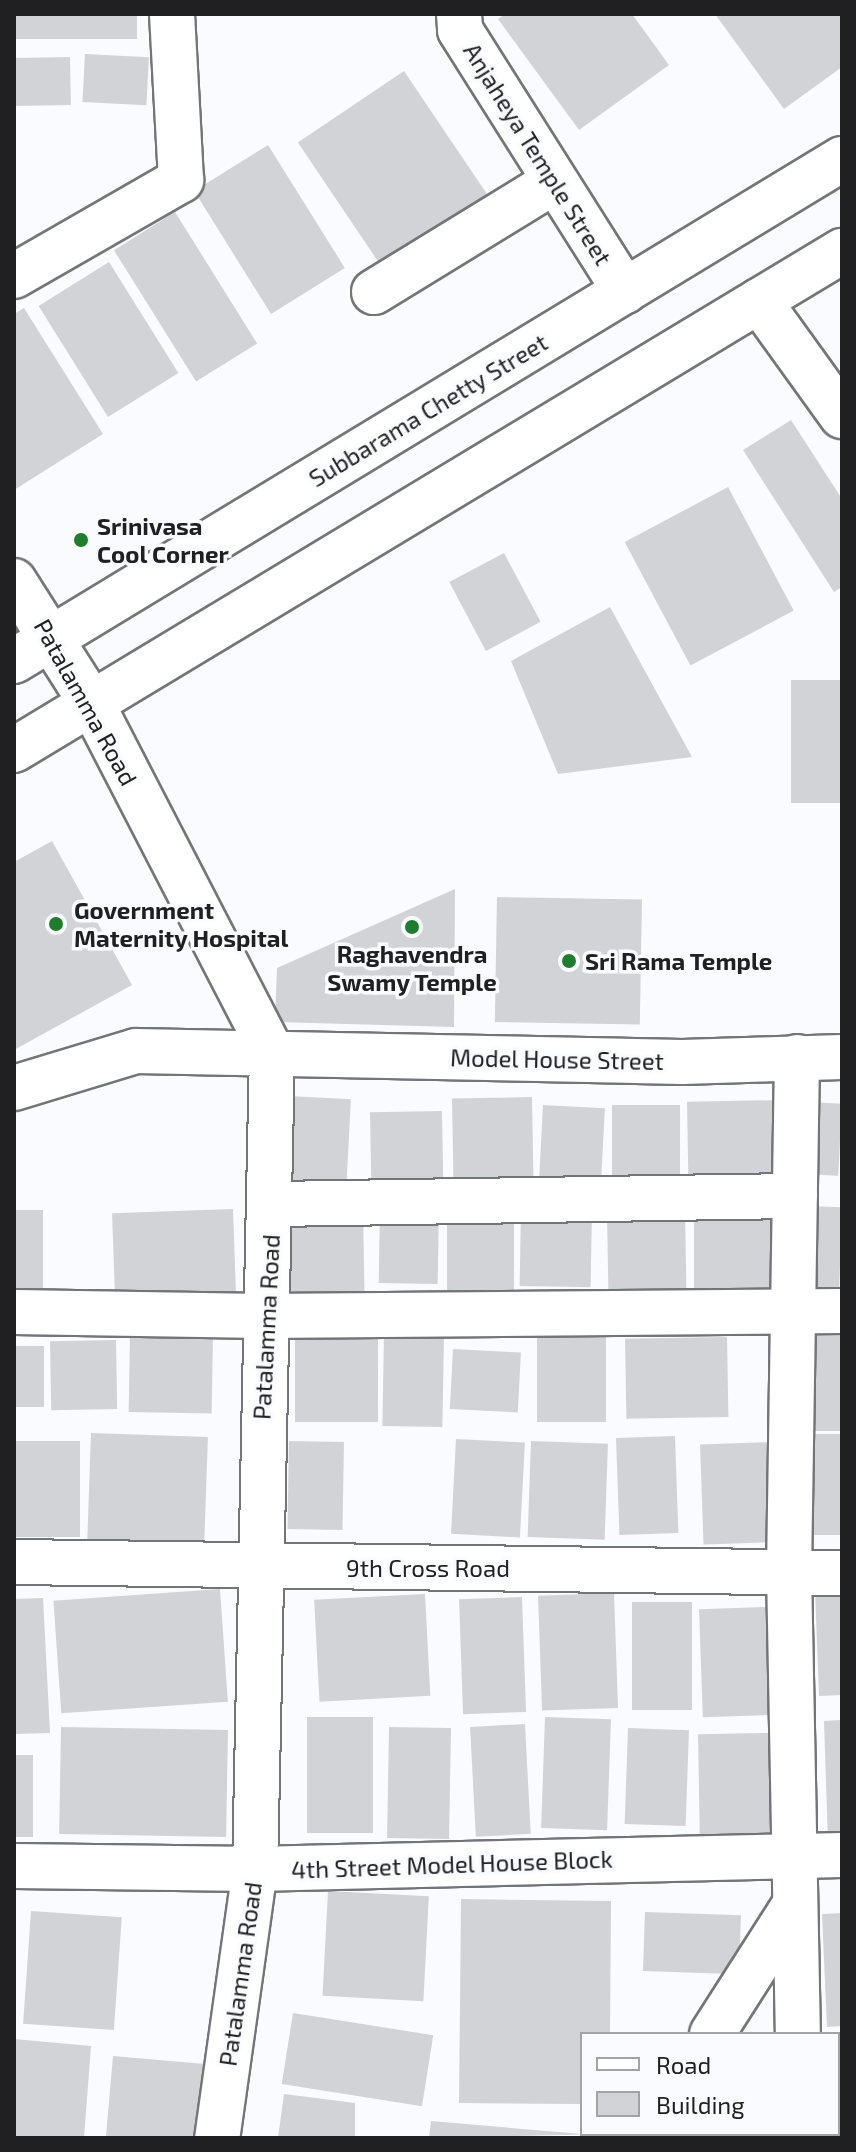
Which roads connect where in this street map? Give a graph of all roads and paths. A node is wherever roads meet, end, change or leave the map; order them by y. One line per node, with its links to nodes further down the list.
1 (172, 14): 6 (street)
2 (468, 19): 4 (street, Anjaheya Temple Street)
3 (842, 159): 7 (street, Subbarama Chetty Street)
4 (552, 183): 7 (street, Anjaheya Temple Street); 8 (street)
5 (842, 251): 9 (street)
6 (14, 276)
7 (625, 291): 12 (street, Subbarama Chetty Street)
8 (374, 292)
9 (759, 301): 10 (street); 14 (street)
10 (842, 416)
11 (14, 581): 12 (street, Patalamma Road)
12 (54, 637): 13 (street, Subbarama Chetty Street); 14 (street, Patalamma Road)
13 (14, 661)
14 (92, 704): 15 (street); 16 (street, Patalamma Road)
15 (14, 750)
16 (272, 1053): 17 (street, Model House Street); 19 (street, Model House Street); 21 (street, Patalamma Road)
17 (797, 1057): 18 (street, Model House Street); 20 (street)
18 (842, 1057)
19 (14, 1088)
20 (795, 1196): 21 (street); 22 (street)
21 (273, 1204): 25 (street, Patalamma Road)
22 (793, 1311): 23 (street); 25 (street); 28 (street)
23 (842, 1311)
24 (14, 1312): 25 (street)
25 (264, 1316): 27 (street, Patalamma Road)
26 (14, 1562): 27 (street, 9th Cross Road)
27 (259, 1567): 28 (street, 9th Cross Road); 33 (street, Patalamma Road)
28 (789, 1571): 29 (street, 9th Cross Road); 30 (street)
29 (842, 1573)
30 (794, 1853): 31 (street, 4th Street Model House Block); 33 (street, 4th Street Model House Block); 34 (street)
31 (842, 1855)
32 (14, 1866): 33 (street, 4th Street Model House Block)
33 (255, 1869): 37 (street, Patalamma Road)
34 (794, 1906): 35 (street); 36 (street)
35 (713, 2032)
36 (798, 2032)
37 (217, 2138)

